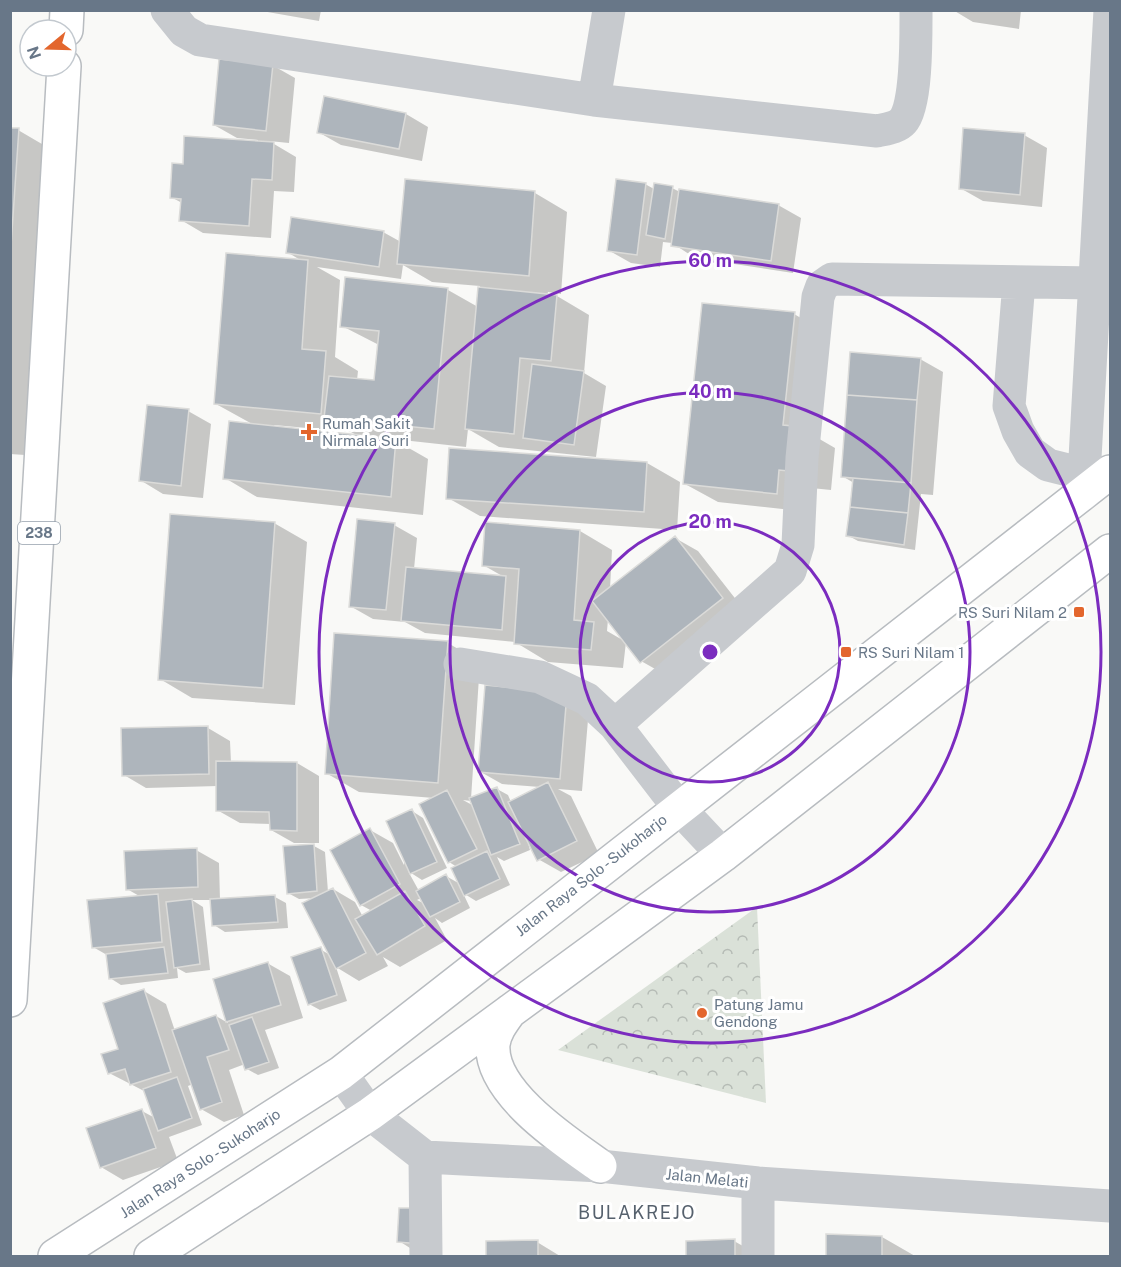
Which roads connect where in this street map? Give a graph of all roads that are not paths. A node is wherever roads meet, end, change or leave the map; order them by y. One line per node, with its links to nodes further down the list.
1 (167, 10): 6 (street)
2 (609, 10): 6 (street)
3 (916, 10): 6 (street)
4 (1110, 10): 8 (street)
5 (63, 78): 14 (main road, 238)
6 (594, 100)
7 (1019, 282): 8 (street); 9 (street); 12 (street)
8 (1095, 283): 9 (street)
9 (1093, 480): 13 (main road, Jalan Raya Solo - Sukoharjo)
10 (1110, 551): 15 (main road)
11 (460, 664): 12 (street)
12 (615, 725): 13 (street)
13 (678, 807): 15 (street); 18 (main road, Jalan Raya Solo - Sukoharjo)
14 (17, 816): 16 (main road, 238)
15 (723, 855): 17 (main road)
16 (10, 1000)
17 (513, 1007): 19 (main road); 21 (main road)
18 (341, 1072): 19 (street); 24 (main road, Jalan Raya Solo - Sukoharjo)
19 (370, 1114): 20 (street); 25 (main road)
20 (425, 1158): 21 (street, Jalan Melati); 26 (street)
21 (600, 1166): 22 (street, Jalan Melati)
22 (758, 1183): 23 (street, Jalan Melati); 27 (street)
23 (1110, 1206)
24 (55, 1257)
25 (151, 1257)
26 (426, 1257)
27 (758, 1257)

